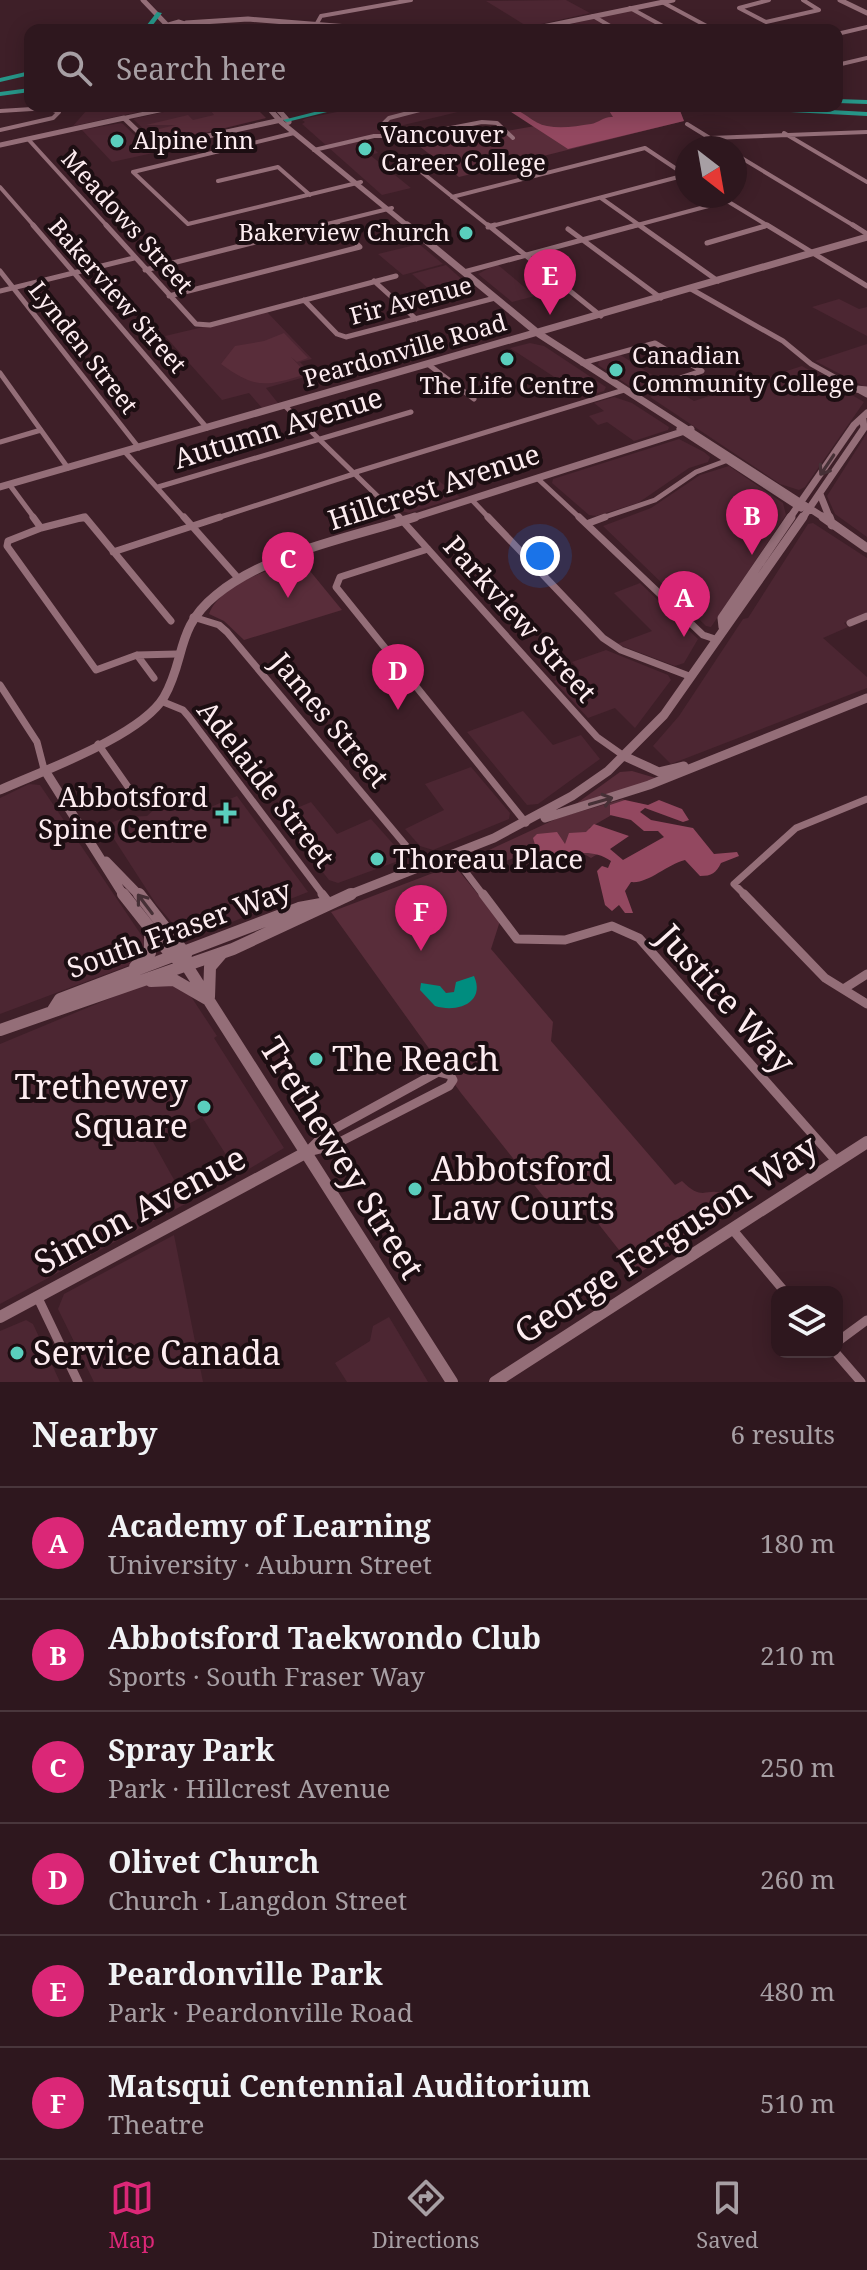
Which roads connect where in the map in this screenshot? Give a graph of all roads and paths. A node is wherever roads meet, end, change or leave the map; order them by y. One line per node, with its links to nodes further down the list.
1 (143, 0): 10 (main road)
2 (411, 0): 20 (street)
3 (673, 0): 7 (main road)
4 (769, 0): 8 (street)
5 (817, 0): 8 (street)
6 (840, 0): 11 (main road)
7 (662, 1): 9 (main road); 24 (street)
8 (805, 1)
9 (632, 8): 12 (main road); 23 (street)
10 (159, 13): 14 (highway); 15 (main road); 16 (main road)
11 (867, 13)
12 (593, 16): 21 (main road); 22 (street)
13 (234, 19): 17 (main road); 18 (main road); 19 (main road)
14 (151, 24)
15 (164, 24)
16 (182, 24)
17 (205, 24)
18 (218, 24)
19 (302, 24)
20 (317, 24)
21 (554, 24)
22 (607, 24)
23 (660, 24)
24 (703, 24)
25 (867, 27): 26 (street)
26 (843, 33)
27 (866, 59): 28 (street)
28 (843, 64)
29 (24, 77): 30 (highway)
30 (0, 81)
31 (24, 91): 32 (highway)
32 (0, 94)
33 (843, 101): 34 (highway)
34 (867, 102)
35 (24, 110): 36 (street)
36 (0, 111)
37 (59, 112): 50 (street)
38 (152, 112): 47 (street)
39 (274, 112): 48 (main road)
40 (280, 112): 48 (main road)
41 (303, 112): 48 (highway)
42 (322, 112): 46 (highway)
43 (412, 112): 54 (street)
44 (829, 112): 45 (highway)
45 (867, 114)
46 (305, 116): 48 (highway); 51 (highway)
47 (124, 118): 48 (main road); 58 (main road)
48 (283, 119): 51 (main road)
49 (687, 124): 55 (street)
50 (0, 130)
51 (294, 130): 60 (main road); 69 (street)
52 (784, 133): 53 (street); 56 (street); 66 (street)
53 (865, 133)
54 (384, 136): 57 (street); 60 (street)
55 (707, 136)
56 (740, 136)
57 (513, 138)
58 (28, 139): 59 (main road); 85 (street, Meadows Street)
59 (0, 145)
60 (317, 149): 67 (main road)
61 (747, 161): 80 (street)
62 (409, 162): 70 (street)
63 (675, 168): 70 (street)
64 (675, 178): 71 (street)
65 (218, 181): 69 (street)
66 (867, 182)
67 (358, 183): 69 (street); 74 (main road)
68 (0, 187): 89 (street, Bakerview Street)
69 (310, 195)
70 (452, 197): 78 (street)
71 (601, 198): 76 (street); 78 (street)
72 (703, 208): 76 (street)
73 (738, 208): 77 (street)
74 (388, 209): 75 (street); 88 (main road)
75 (335, 222): 86 (street); 97 (street)
76 (640, 226): 81 (street); 92 (street)
77 (765, 226): 82 (street); 83 (street)
78 (488, 227): 84 (street)
79 (568, 229): 81 (street)
80 (867, 235): 83 (main road, Peardonville Road)
81 (584, 241): 84 (street); 99 (street)
82 (707, 243)
83 (809, 254): 92 (main road, Peardonville Road); 93 (street)
84 (525, 257): 88 (street); 101 (street)
85 (134, 258): 86 (street, Meadows Street); 89 (street)
86 (145, 270): 97 (street, Meadows Street)
87 (0, 271): 94 (street, Lynden Street)
88 (464, 272): 98 (main road)
89 (73, 273): 94 (street); 118 (street, Bakerview Street)
90 (396, 276): 91 (street)
91 (374, 281): 100 (street); 102 (street)
92 (718, 281): 95 (main road, Peardonville Road)
93 (867, 286)
94 (13, 288): 96 (street); 123 (street, Lynden Street)
95 (691, 289): 99 (main road, Peardonville Road); 111 (street)
96 (0, 291)
97 (169, 296): 100 (street, Meadows Street)
98 (495, 298): 102 (street, Fir Avenue); 103 (main road)
99 (661, 298): 101 (main road, Peardonville Road)
100 (304, 300): 102 (street, Fir Avenue)
101 (601, 316): 104 (main road, Peardonville Road)
102 (416, 319)
103 (523, 322): 104 (main road); 105 (main road); 106 (main road)
104 (570, 324): 105 (main road, Peardonville Road); 107 (main road)
105 (539, 334): 106 (main road, Peardonville Road); 107 (main road)
106 (510, 342): 107 (main road); 109 (main road, Peardonville Road)
107 (558, 347): 108 (main road)
108 (582, 363): 112 (main road); 112 (street)
109 (429, 365): 114 (street); 115 (main road, Peardonville Road)
110 (0, 373): 119 (street)
111 (857, 389): 113 (main road)
112 (628, 392): 120 (main road); 127 (street)
113 (867, 393)
114 (474, 399)
115 (285, 406): 118 (main road, Peardonville Road); 121 (street, Parkview Street)
116 (411, 412): 121 (street, Autumn Avenue)
117 (865, 416): 133 (main road, South Fraser Way, one-way to 133); 134 (main road, South Fraser Way)
118 (207, 428): 123 (main road, Peardonville Road)
119 (41, 430): 122 (street); 126 (street)
120 (687, 430): 125 (main road); 128 (main road, Hillcrest Avenue); 132 (main road)
121 (319, 438): 127 (street, Parkview Street); 131 (street, Autumn Avenue)
122 (0, 442)
123 (139, 448): 124 (main road, Peardonville Road)
124 (125, 452): 126 (main road, Peardonville Road); 131 (street, Lynden Street)
125 (728, 460): 136 (main road); 139 (street)
126 (68, 468): 129 (main road, Peardonville Road)
127 (357, 473): 138 (street, Parkview Street); 140 (street)
128 (537, 478): 135 (main road, Hillcrest Avenue); 139 (street)
129 (9, 484): 130 (main road, Peardonville Road); 142 (street)
130 (0, 487)
131 (158, 487): 140 (street, Lynden Street)
132 (787, 491): 133 (main road); 136 (main road)
133 (810, 491): 136 (main road, South Fraser Way)
134 (820, 494): 137 (main road, South Fraser Way); 141 (main road)
135 (471, 499): 138 (main road, Hillcrest Avenue); 155 (street)
136 (800, 505): 137 (main road); 151 (main road, South Fraser Way)
137 (808, 510): 141 (main road); 151 (main road, South Fraser Way)
138 (403, 521): 144 (street, Parkview Street); 146 (main road, Hillcrest Avenue)
139 (589, 523): 152 (street)
140 (190, 525): 145 (street); 146 (street, Lynden Street)
141 (832, 525): 143 (main road)
142 (41, 528): 145 (street); 154 (street)
143 (867, 548)
144 (428, 549): 161 (street, Parkview Street); 167 (street)
145 (113, 552): 149 (street)
146 (238, 578): 148 (main road, Hillcrest Avenue)
147 (867, 616): 150 (street)
148 (193, 617): 153 (main road, Hillcrest Avenue); 170 (street, James Street)
149 (171, 621)
150 (850, 623)
151 (723, 627): 152 (main road, South Fraser Way)
152 (715, 639): 155 (main road, South Fraser Way)
153 (177, 654): 154 (street); 159 (main road, Hillcrest Avenue)
154 (137, 655): 156 (street)
155 (689, 676): 161 (main road, South Fraser Way)
156 (154, 678)
157 (0, 685): 163 (street)
158 (867, 698): 162 (main road)
159 (161, 701): 160 (main road); 171 (street, Adelaide Street)
160 (97, 743): 163 (main road); 166 (street)
161 (624, 756): 162 (main road); 167 (main road, South Fraser Way)
162 (692, 765): 167 (main road, one-way to 162)
163 (44, 769): 164 (main road); 169 (main road, Trethewey Street)
164 (0, 790)
165 (867, 799): 178 (street)
166 (140, 804)
167 (526, 823): 168 (main road, South Fraser Way)
168 (452, 854): 170 (main road, South Fraser Way); 184 (street, Justice Way)
169 (103, 859): 172 (main road, Trethewey Street); 175 (main road, Trethewey Street, one-way to 169)
170 (423, 866): 171 (main road, South Fraser Way)
171 (329, 903): 173 (main road, South Fraser Way); 175 (main road, South Fraser Way)
172 (149, 930): 174 (main road, Trethewey Street); 177 (main road)
173 (229, 947): 175 (main road, South Fraser Way); 179 (main road)
174 (172, 956): 175 (main road, Trethewey Street); 177 (main road, South Fraser Way)
175 (186, 957): 177 (main road, South Fraser Way); 179 (main road, Trethewey Street)
176 (867, 974): 178 (street)
177 (128, 979): 179 (main road); 181 (main road, South Fraser Way)
178 (845, 988): 180 (street)
179 (209, 1001): 183 (main road, Trethewey Street)
180 (867, 1004)
181 (0, 1030)
182 (867, 1142): 184 (main road, George Ferguson Way)
183 (307, 1152): 183 (street); 187 (main road, Simon Avenue); 193 (main road, Trethewey Street)
184 (837, 1162): 185 (main road, George Ferguson Way)
185 (732, 1229): 186 (street); 194 (main road, George Ferguson Way)
186 (780, 1286)
187 (37, 1296): 188 (main road, Simon Avenue); 192 (street)
188 (0, 1317)
189 (867, 1320): 190 (street)
190 (843, 1338)
191 (840, 1358): 195 (street)
192 (78, 1382)
193 (452, 1382)
194 (495, 1382)
195 (861, 1382)

